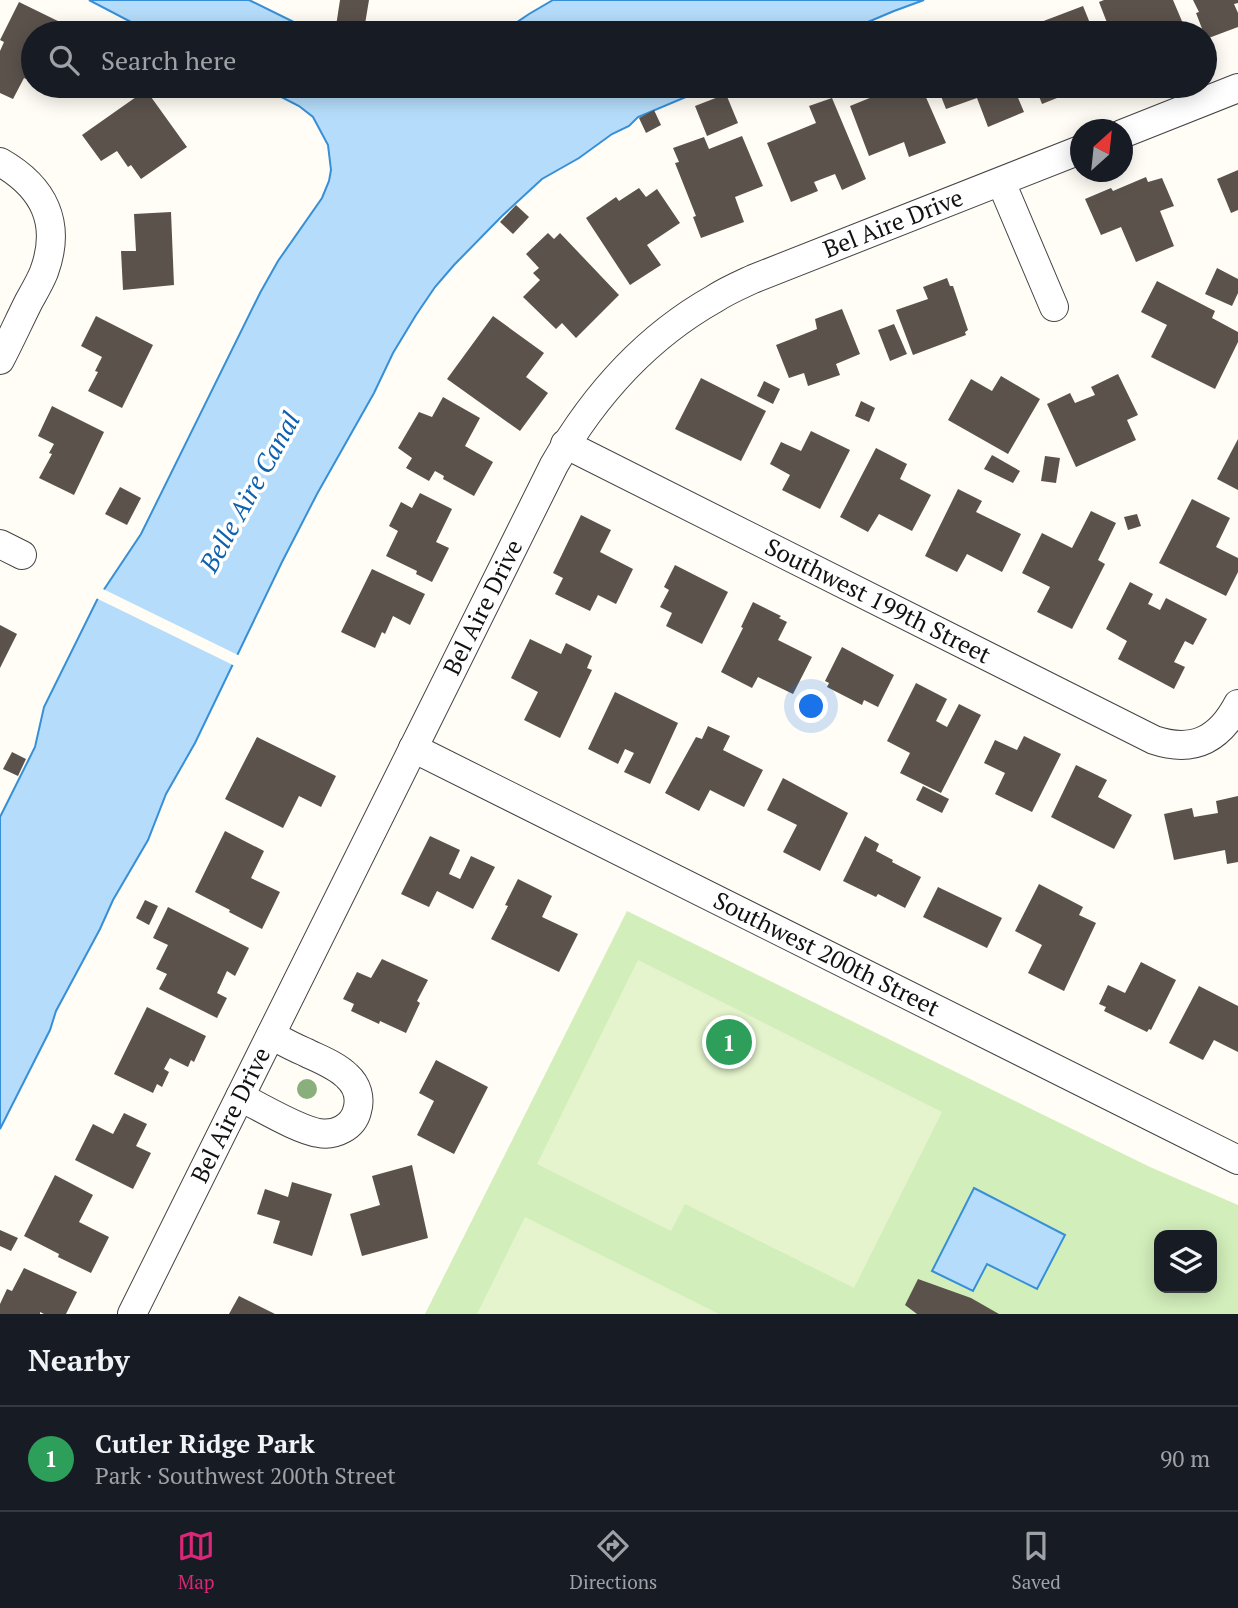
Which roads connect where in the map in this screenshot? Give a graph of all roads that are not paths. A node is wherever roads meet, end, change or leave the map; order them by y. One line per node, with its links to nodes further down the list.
1 (1238, 88): 2 (street)
2 (1217, 96)
3 (1213, 98): 4 (street)
4 (1133, 130)
5 (1070, 154): 7 (street, Bel Aire Drive)
6 (0, 162): 9 (street)
7 (1001, 181): 8 (street); 10 (street, Bel Aire Drive)
8 (1054, 307)
9 (0, 360)
10 (565, 444): 11 (street, Southwest 199th Street); 12 (street, Bel Aire Drive)
11 (1238, 704)
12 (414, 748): 13 (street, Bel Aire Drive); 15 (street, Southwest 200th Street)
13 (271, 1035): 14 (street, Bel Aire Drive); 14 (street)
14 (240, 1097): 16 (street, Bel Aire Drive)
15 (1238, 1160)
16 (132, 1314)

